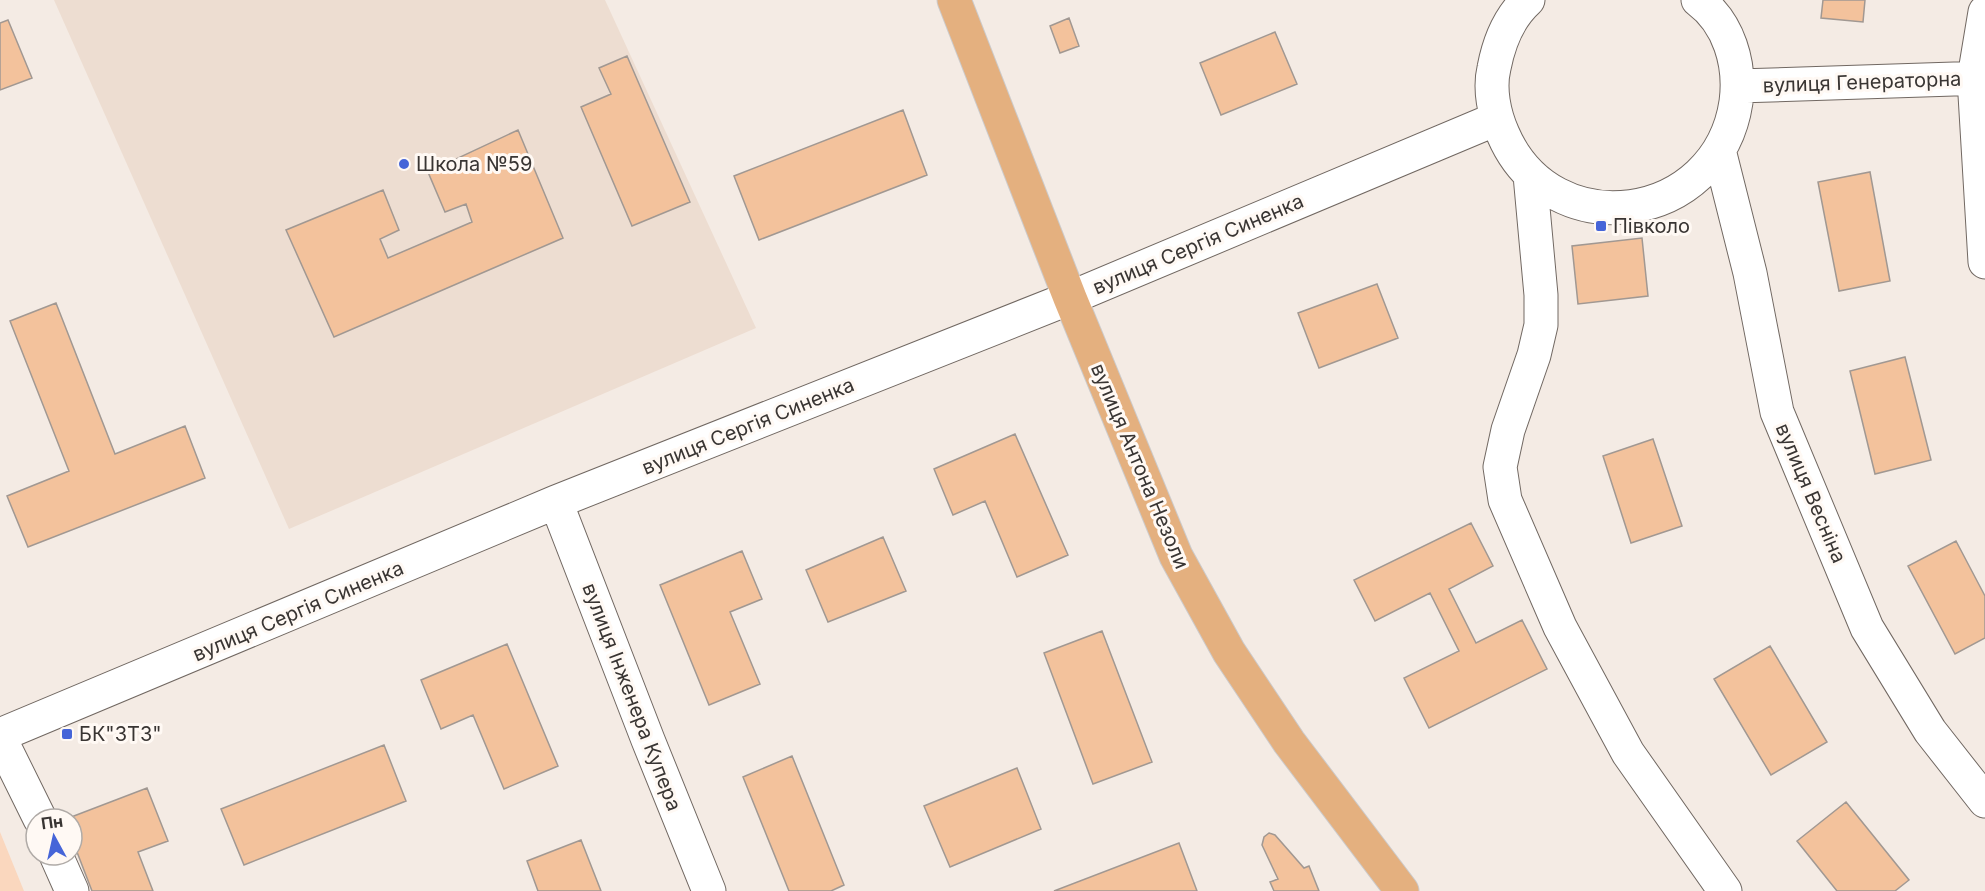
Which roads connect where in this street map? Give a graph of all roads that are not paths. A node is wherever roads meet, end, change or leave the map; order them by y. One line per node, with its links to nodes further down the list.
1 (954, 0): 11 (main road, вулиця Антона Незоли)
2 (1528, 0): 7 (street)
3 (1704, 2): 6 (street)
4 (1985, 12): 5 (street)
5 (1980, 78): 6 (street, вулиця Генераторна); 10 (street)
6 (1738, 86): 8 (street)
7 (1496, 119): 9 (street); 11 (street, вулиця Сергія Синенка)
8 (1719, 150): 9 (street); 14 (street, вулиця Весніна)
9 (1530, 175): 20 (street)
10 (1985, 262)
11 (1070, 298): 12 (street, вулиця Сергія Синенка); 19 (main road, вулиця Антона Незоли)
12 (556, 502): 13 (street, вулиця Сергія Синенка); 18 (street, вулиця Інженера Купера)
13 (0, 736): 15 (street)
14 (1985, 801)
15 (34, 807)
16 (61, 867): 17 (street)
17 (72, 891)
18 (710, 891)
19 (1402, 891)
20 (1725, 891)

